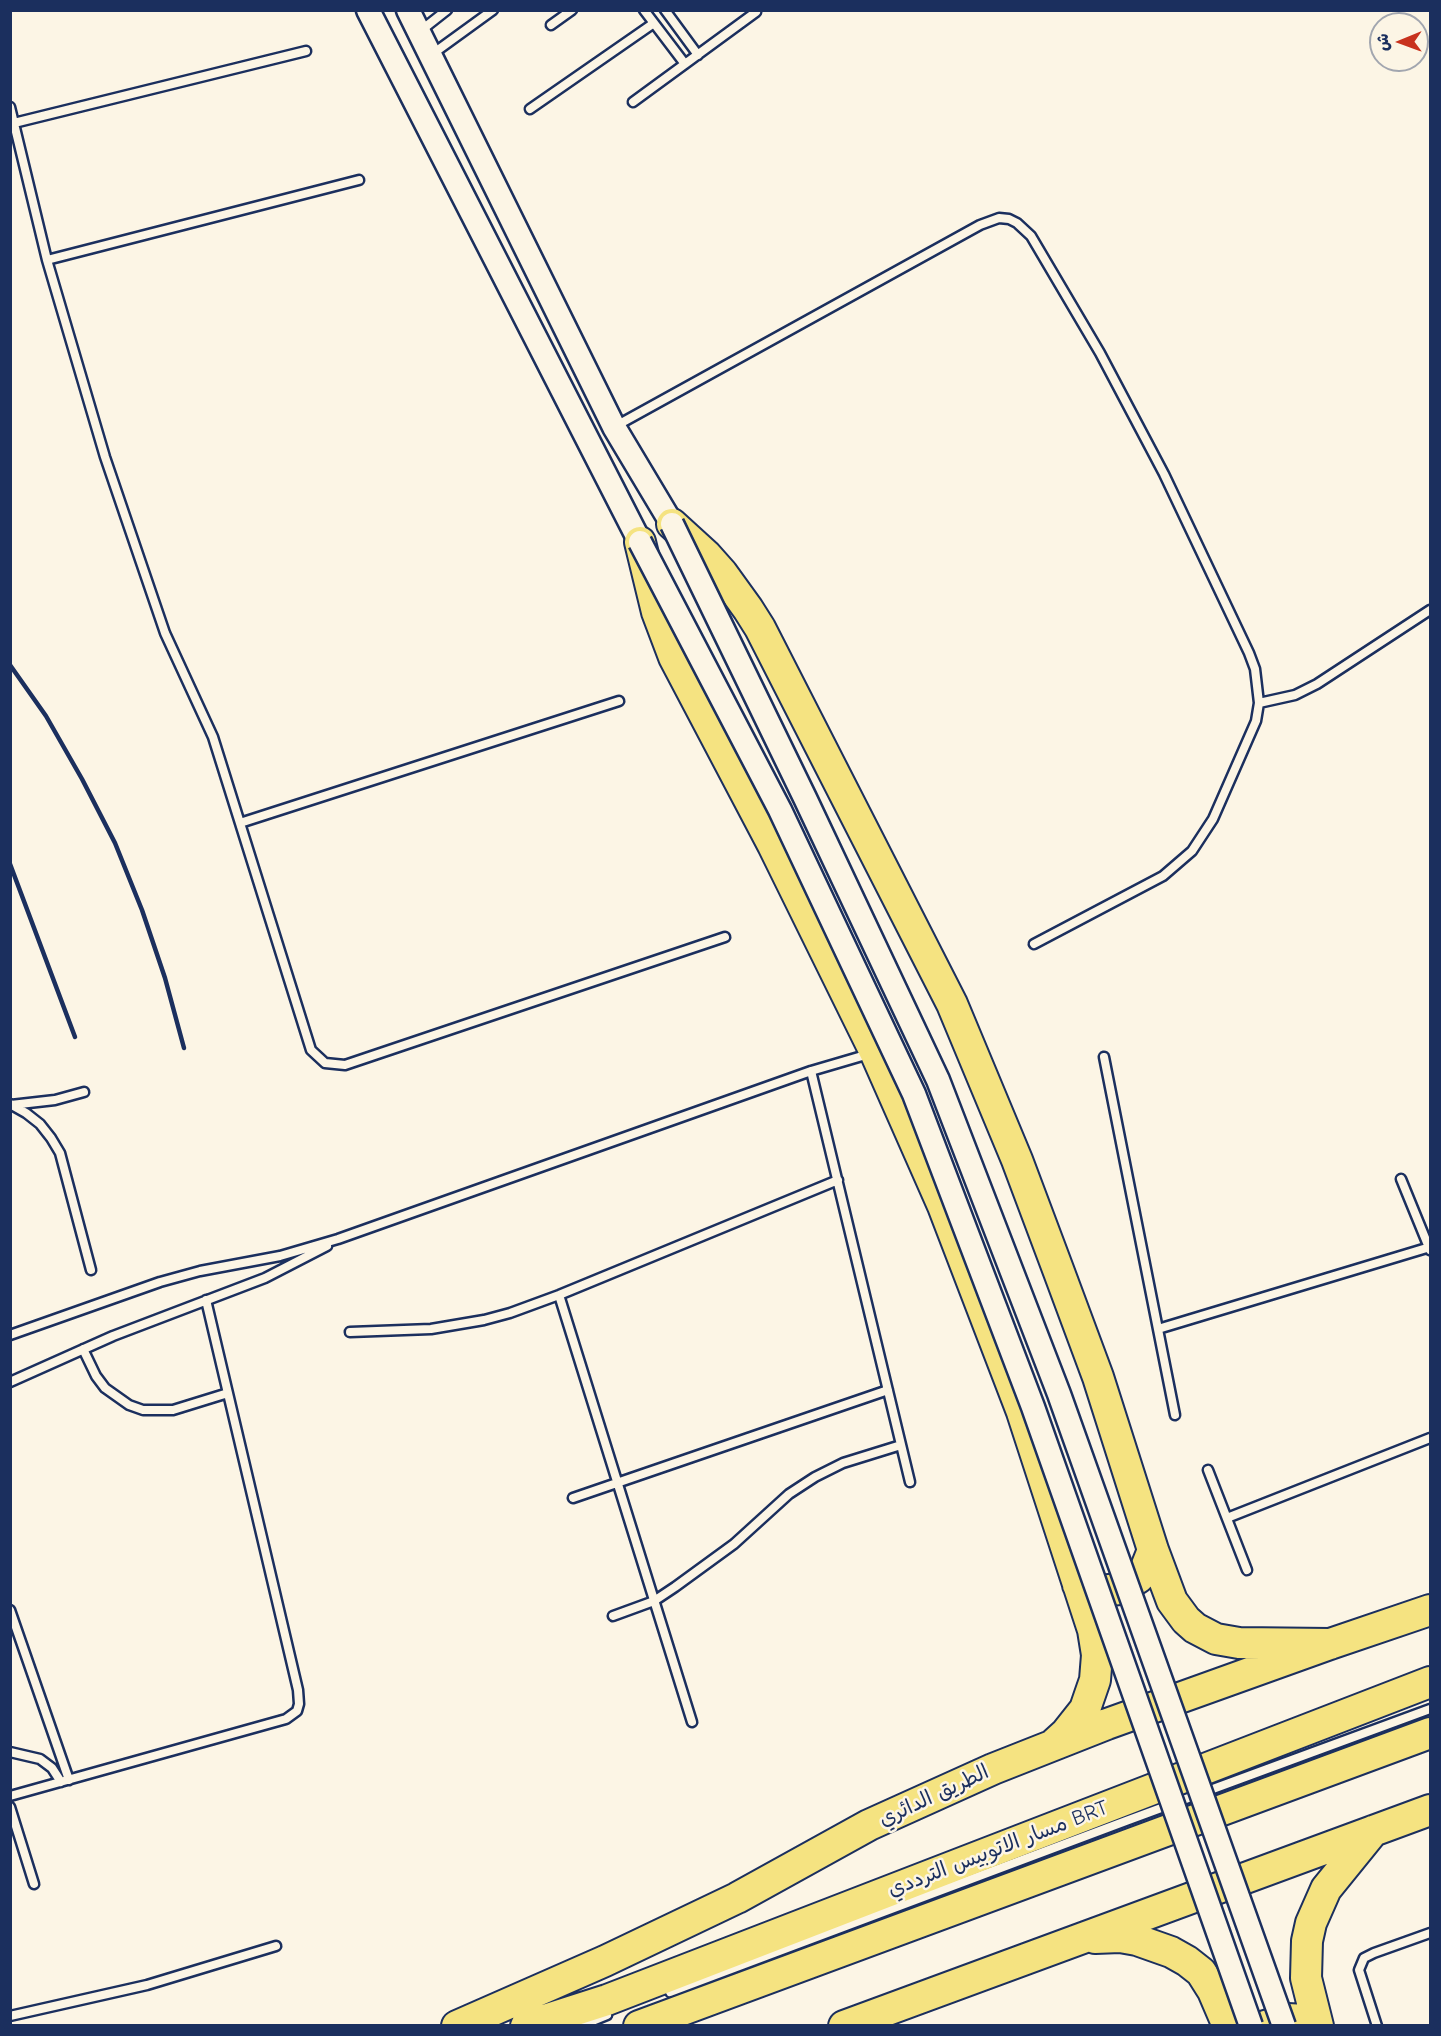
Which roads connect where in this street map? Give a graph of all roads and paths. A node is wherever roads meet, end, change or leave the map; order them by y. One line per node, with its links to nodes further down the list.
1 (368, 10): 24 (main road)
2 (408, 10): 11 (main road)
3 (447, 10): 11 (lane)
4 (493, 10): 13 (lane)
5 (572, 10): 10 (lane)
6 (644, 10): 9 (lane)
7 (666, 11): 14 (lane)
8 (756, 12): 14 (lane)
9 (654, 23): 15 (lane); 18 (lane)
10 (551, 25)
11 (418, 32): 13 (main road)
12 (306, 51): 19 (lane)
13 (431, 55): 22 (main road)
14 (698, 55): 15 (lane)
15 (685, 64): 16 (lane)
16 (633, 102)
17 (10, 107): 19 (lane)
18 (530, 109)
19 (14, 123): 21 (lane)
20 (359, 180): 21 (lane)
21 (47, 260): 28 (lane)
22 (614, 427): 23 (main road); 27 (lane)
23 (672, 524): 58 (highway); 91 (main road, bridge)
24 (640, 542): 31 (highway); 89 (main road, bridge)
25 (1431, 610): 27 (lane)
26 (619, 701): 28 (lane)
27 (1259, 703): 30 (lane)
28 (240, 823): 29 (lane)
29 (725, 937)
30 (1034, 944)
31 (875, 1052): 33 (lane); 60 (highway)
32 (1104, 1057): 43 (lane)
33 (811, 1071): 37 (lane); 38 (lane)
34 (84, 1092): 35 (lane)
35 (11, 1105): 40 (lane)
36 (1401, 1179): 39 (lane)
37 (838, 1180): 41 (lane); 48 (lane)
38 (338, 1239): 42 (lane); 45 (lane)
39 (1430, 1248): 43 (lane)
40 (92, 1269)
41 (559, 1295): 44 (lane); 55 (lane)
42 (206, 1300): 46 (lane); 49 (lane)
43 (1158, 1329): 50 (lane)
44 (350, 1332)
45 (10, 1335)
46 (83, 1349): 47 (lane); 49 (lane)
47 (10, 1382)
48 (888, 1390): 52 (lane); 55 (lane)
49 (228, 1393): 72 (lane)
50 (1175, 1415)
51 (1431, 1438): 57 (lane)
52 (901, 1445): 54 (lane); 61 (lane)
53 (1208, 1470): 57 (lane)
54 (910, 1482)
55 (618, 1483): 56 (lane); 61 (lane)
56 (573, 1498)
57 (1227, 1518): 59 (lane)
58 (1153, 1550): 60 (highway); 65 (highway)
59 (1247, 1570)
60 (1078, 1585): 70 (highway)
61 (654, 1601): 64 (lane); 68 (lane)
62 (10, 1610): 72 (lane)
63 (1431, 1611): 65 (highway, الطريق الدائري)
64 (613, 1616)
65 (1330, 1644): 70 (highway, الطريق الدائري)
66 (1431, 1682): 85 (highway)
67 (1431, 1709): 81 (lane, مسار الاتوبيس الترددي BRT)
68 (692, 1722)
69 (1431, 1733): 83 (highway)
70 (1055, 1743): 84 (highway, الطريق الدائري)
71 (10, 1752): 72 (lane)
72 (65, 1781): 73 (lane)
73 (10, 1796)
74 (10, 1807): 77 (lane)
75 (1431, 1810): 76 (highway)
76 (1373, 1831): 79 (highway); 92 (highway)
77 (34, 1884)
78 (1431, 1933): 93 (lane)
79 (1074, 1940): 87 (highway); 88 (highway)
80 (276, 1946): 82 (lane)
81 (658, 1996)
82 (10, 2016)
83 (626, 2019): 86 (lane)
84 (457, 2025)
85 (526, 2025)
86 (580, 2025)
87 (844, 2025)
88 (1228, 2025)
89 (1251, 2025)
90 (1266, 2025): 92 (highway)
91 (1284, 2025)
92 (1317, 2025)
93 (1377, 2025)

